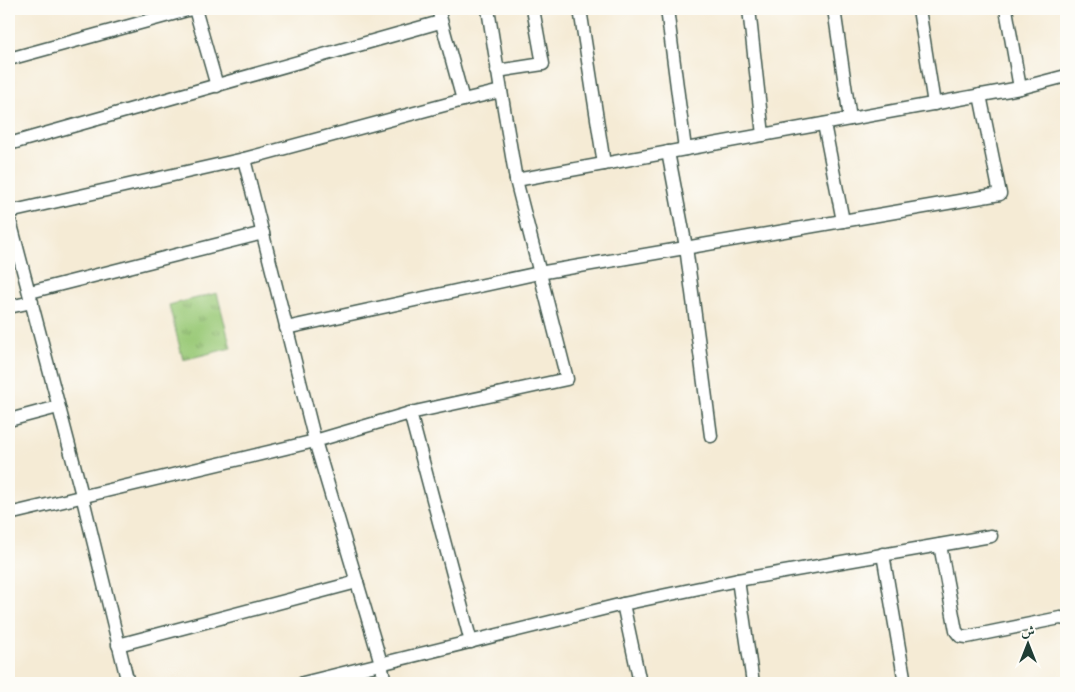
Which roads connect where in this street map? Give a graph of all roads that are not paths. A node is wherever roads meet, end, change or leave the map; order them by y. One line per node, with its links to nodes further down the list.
1 (191, 9): 12 (street)
2 (195, 9): 15 (street)
3 (488, 9): 13 (street)
4 (533, 9): 13 (street)
5 (580, 9): 28 (street)
6 (667, 9): 25 (street)
7 (749, 9): 23 (street)
8 (834, 9): 21 (street)
9 (918, 9): 20 (street)
10 (1006, 9): 16 (street)
11 (439, 15): 15 (street); 19 (street)
12 (9, 59)
13 (497, 71): 17 (street)
14 (1066, 76): 16 (street)
15 (217, 86): 24 (street)
16 (1020, 88): 18 (street)
17 (502, 91): 19 (street); 29 (street)
18 (980, 95): 20 (street); 32 (street)
19 (463, 100): 27 (street)
20 (934, 104): 21 (street)
21 (850, 119): 22 (street)
22 (824, 124): 23 (street); 32 (street)
23 (763, 135): 25 (street)
24 (9, 144)
25 (685, 149): 26 (street)
26 (668, 152): 28 (street); 34 (street)
27 (244, 159): 30 (street); 33 (street)
28 (604, 164): 29 (street)
29 (516, 180): 35 (street)
30 (9, 212)
31 (9, 217): 36 (street)
32 (843, 221): 34 (street)
33 (263, 233): 36 (street); 38 (street)
34 (686, 247): 35 (street); 42 (street)
35 (539, 273): 38 (street); 40 (street)
36 (31, 297): 37 (street); 39 (street)
37 (9, 307)
38 (286, 328): 43 (street)
39 (58, 407): 41 (street); 44 (street)
40 (410, 413): 43 (street); 53 (street)
41 (9, 420)
42 (711, 436)
43 (315, 441): 44 (street); 50 (street)
44 (82, 495): 45 (street); 54 (street)
45 (9, 514)
46 (991, 536): 47 (street)
47 (940, 545): 48 (street); 52 (street)
48 (883, 554): 49 (street); 61 (street)
49 (738, 580): 51 (street); 60 (street)
50 (357, 582): 54 (street); 55 (street)
51 (623, 604): 53 (street); 59 (street)
52 (1066, 619)
53 (471, 642): 55 (street)
54 (118, 645): 56 (street)
55 (381, 663): 57 (street); 58 (street)
56 (128, 683)
57 (303, 683)
58 (385, 683)
59 (640, 683)
60 (753, 683)
61 (905, 683)

